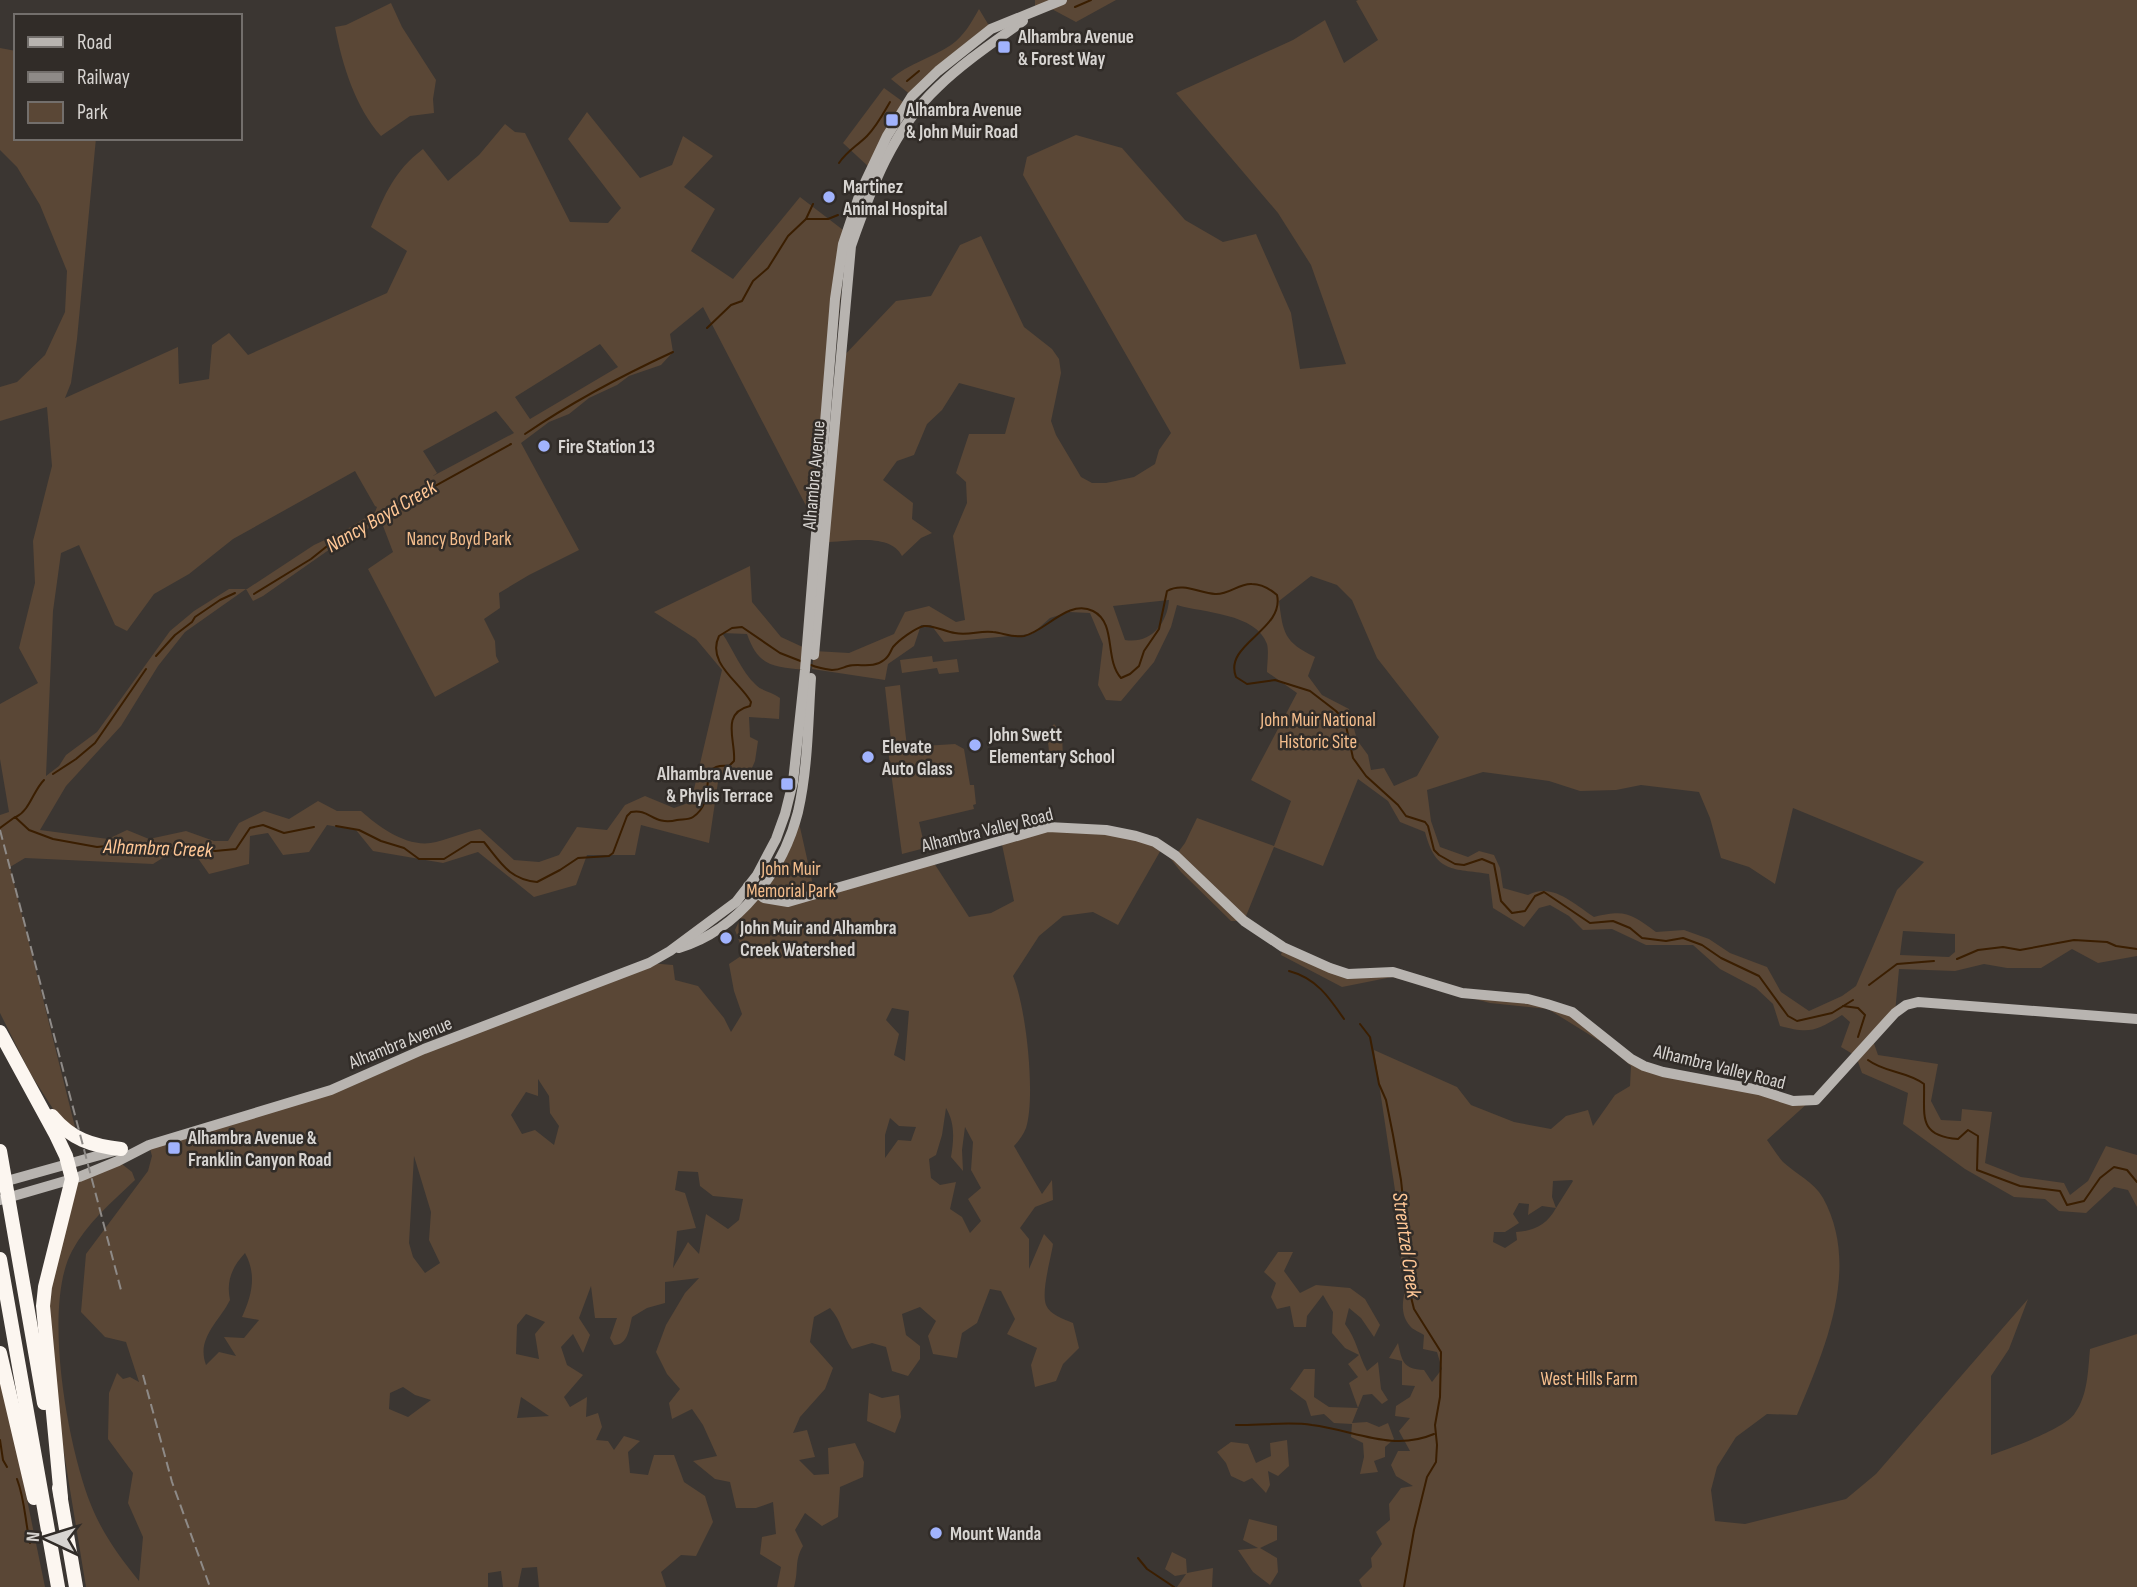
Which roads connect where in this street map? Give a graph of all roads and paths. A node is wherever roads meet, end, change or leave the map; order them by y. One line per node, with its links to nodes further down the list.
1 (1062, 0): 2 (main road, Alhambra Avenue)
2 (809, 670): 3 (main road, Alhambra Avenue); 4 (main road, Alhambra Avenue)
3 (748, 886): 4 (main road, Alhambra Valley Road); 5 (main road, Alhambra Avenue)
4 (758, 893): 5 (main road, Alhambra Avenue); 6 (main road, Alhambra Valley Road)
5 (670, 951): 10 (main road, Alhambra Avenue)
6 (2137, 1019)
7 (0, 1032): 8 (highway)
8 (36, 1098): 9 (highway); 12 (highway)
9 (121, 1149): 10 (main road, Alhambra Avenue); 12 (main road, Alhambra Avenue)
10 (138, 1149): 13 (main road, Alhambra Avenue)
11 (1, 1157): 18 (highway)
12 (68, 1164): 13 (highway); 14 (main road, Alhambra Avenue)
13 (72, 1179): 15 (main road, Alhambra Avenue); 18 (highway)
14 (0, 1183)
15 (0, 1200)
16 (0, 1259): 19 (highway)
17 (0, 1353): 19 (highway)
18 (61, 1498): 20 (highway)
19 (57, 1581)
20 (76, 1587)

